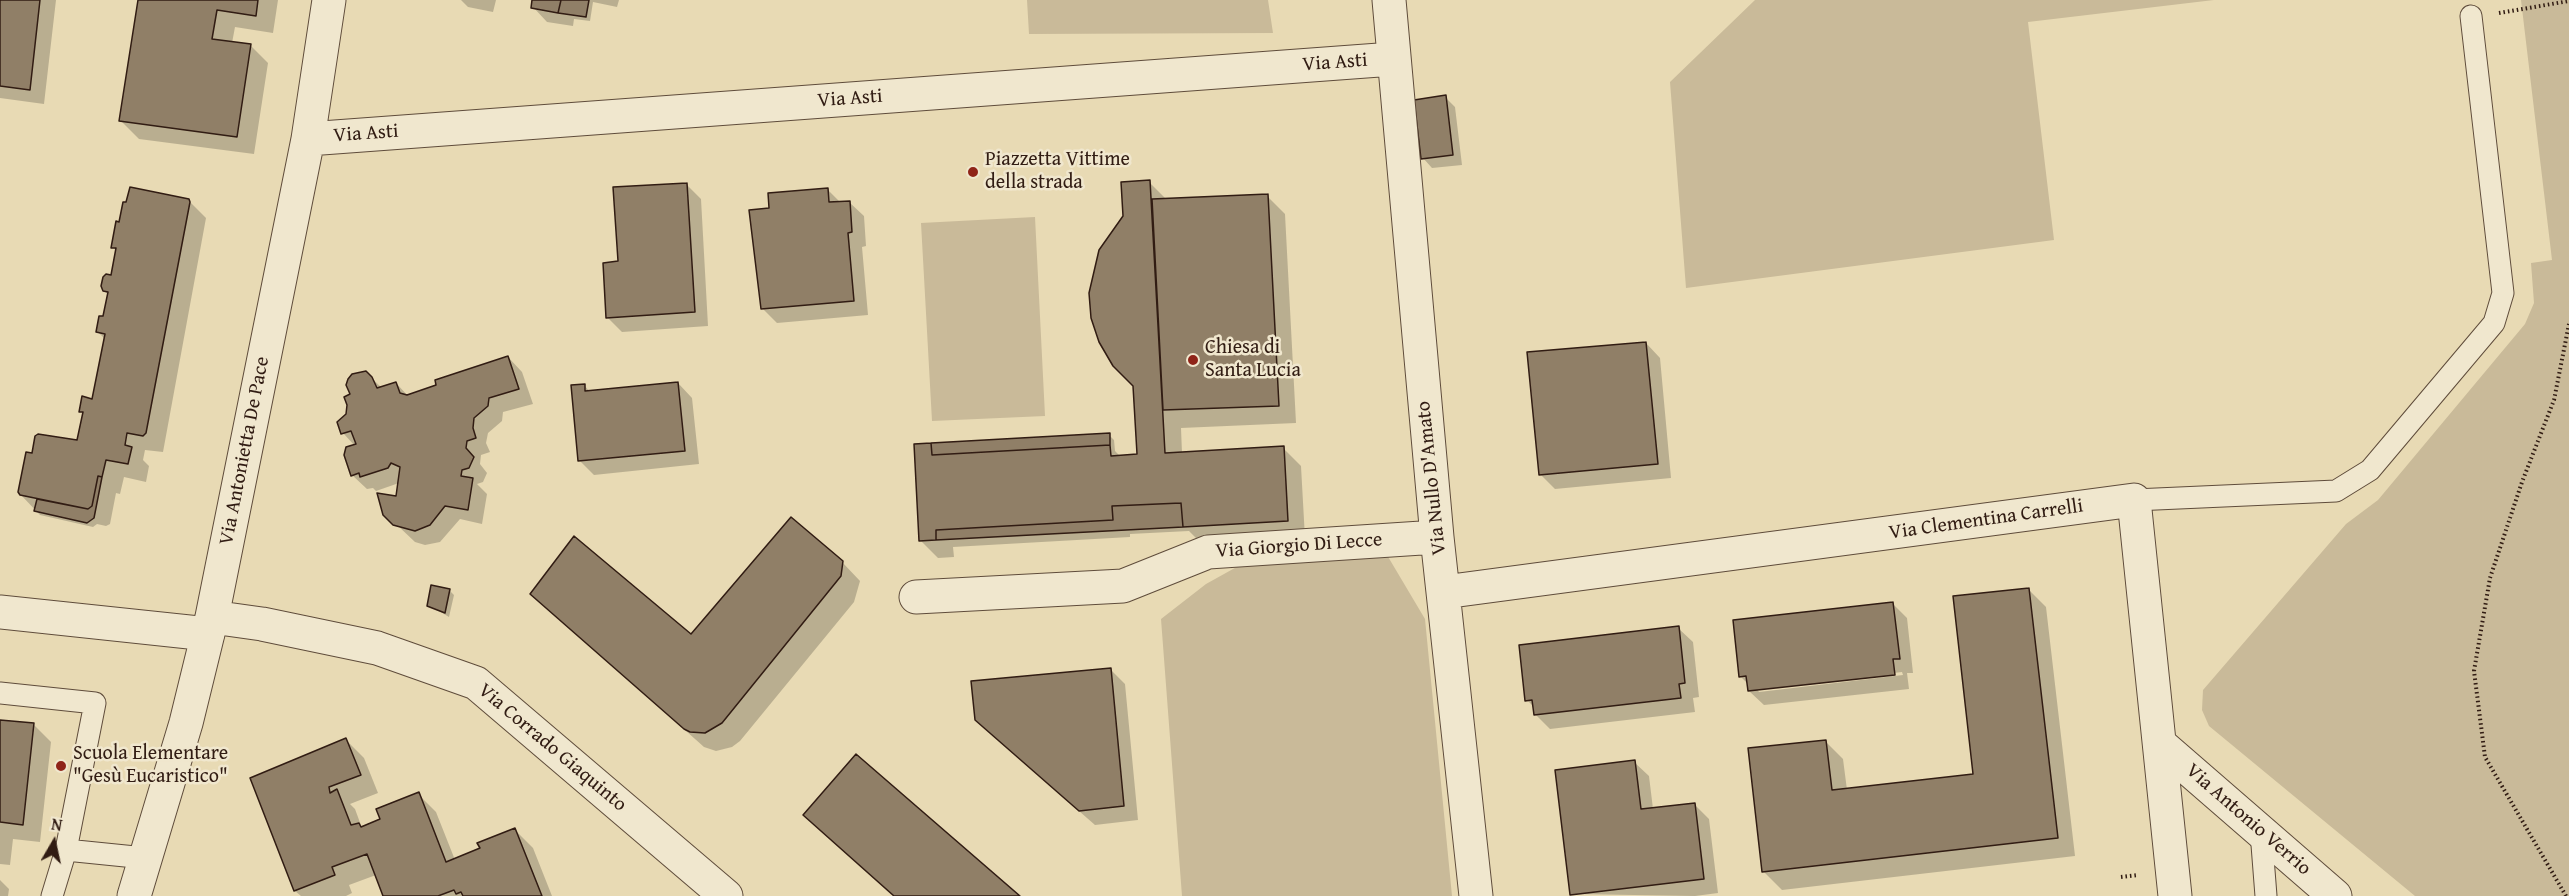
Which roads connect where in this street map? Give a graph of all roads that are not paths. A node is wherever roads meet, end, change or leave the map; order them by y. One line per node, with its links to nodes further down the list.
1 (329, 0): 5 (street, Via Antonietta De Pace)
2 (1389, 0): 4 (street, Via Nullo D'Amato)
3 (2471, 16): 6 (lane)
4 (1393, 59): 5 (street, Via Asti); 7 (street, Via Nullo D'Amato)
5 (308, 138): 11 (street, Via Antonietta De Pace)
6 (2134, 500): 8 (street, Via Clementina Carrelli); 13 (street)
7 (1437, 537): 8 (street, Via Nullo D'Amato); 9 (street, Via Giorgio Di Lecce)
8 (1444, 592): 20 (street, Via Nullo D'Amato)
9 (916, 597)
10 (0, 612): 11 (street, Via Corrado Giaquinto)
11 (210, 625): 16 (street, Via Antonietta De Pace); 17 (street, Via Corrado Giaquinto)
12 (0, 693): 15 (lane)
13 (2161, 745): 14 (street, Via Antonio Verrio); 21 (street)
14 (2261, 832): 22 (lane); 23 (street, Via Antonio Verrio)
15 (66, 850): 16 (lane); 18 (lane)
16 (145, 858): 19 (street, Via Antonietta De Pace)
17 (714, 892)
18 (51, 896)
19 (134, 896)
20 (1476, 896)
21 (2175, 896)
22 (2266, 896)
23 (2335, 896)

